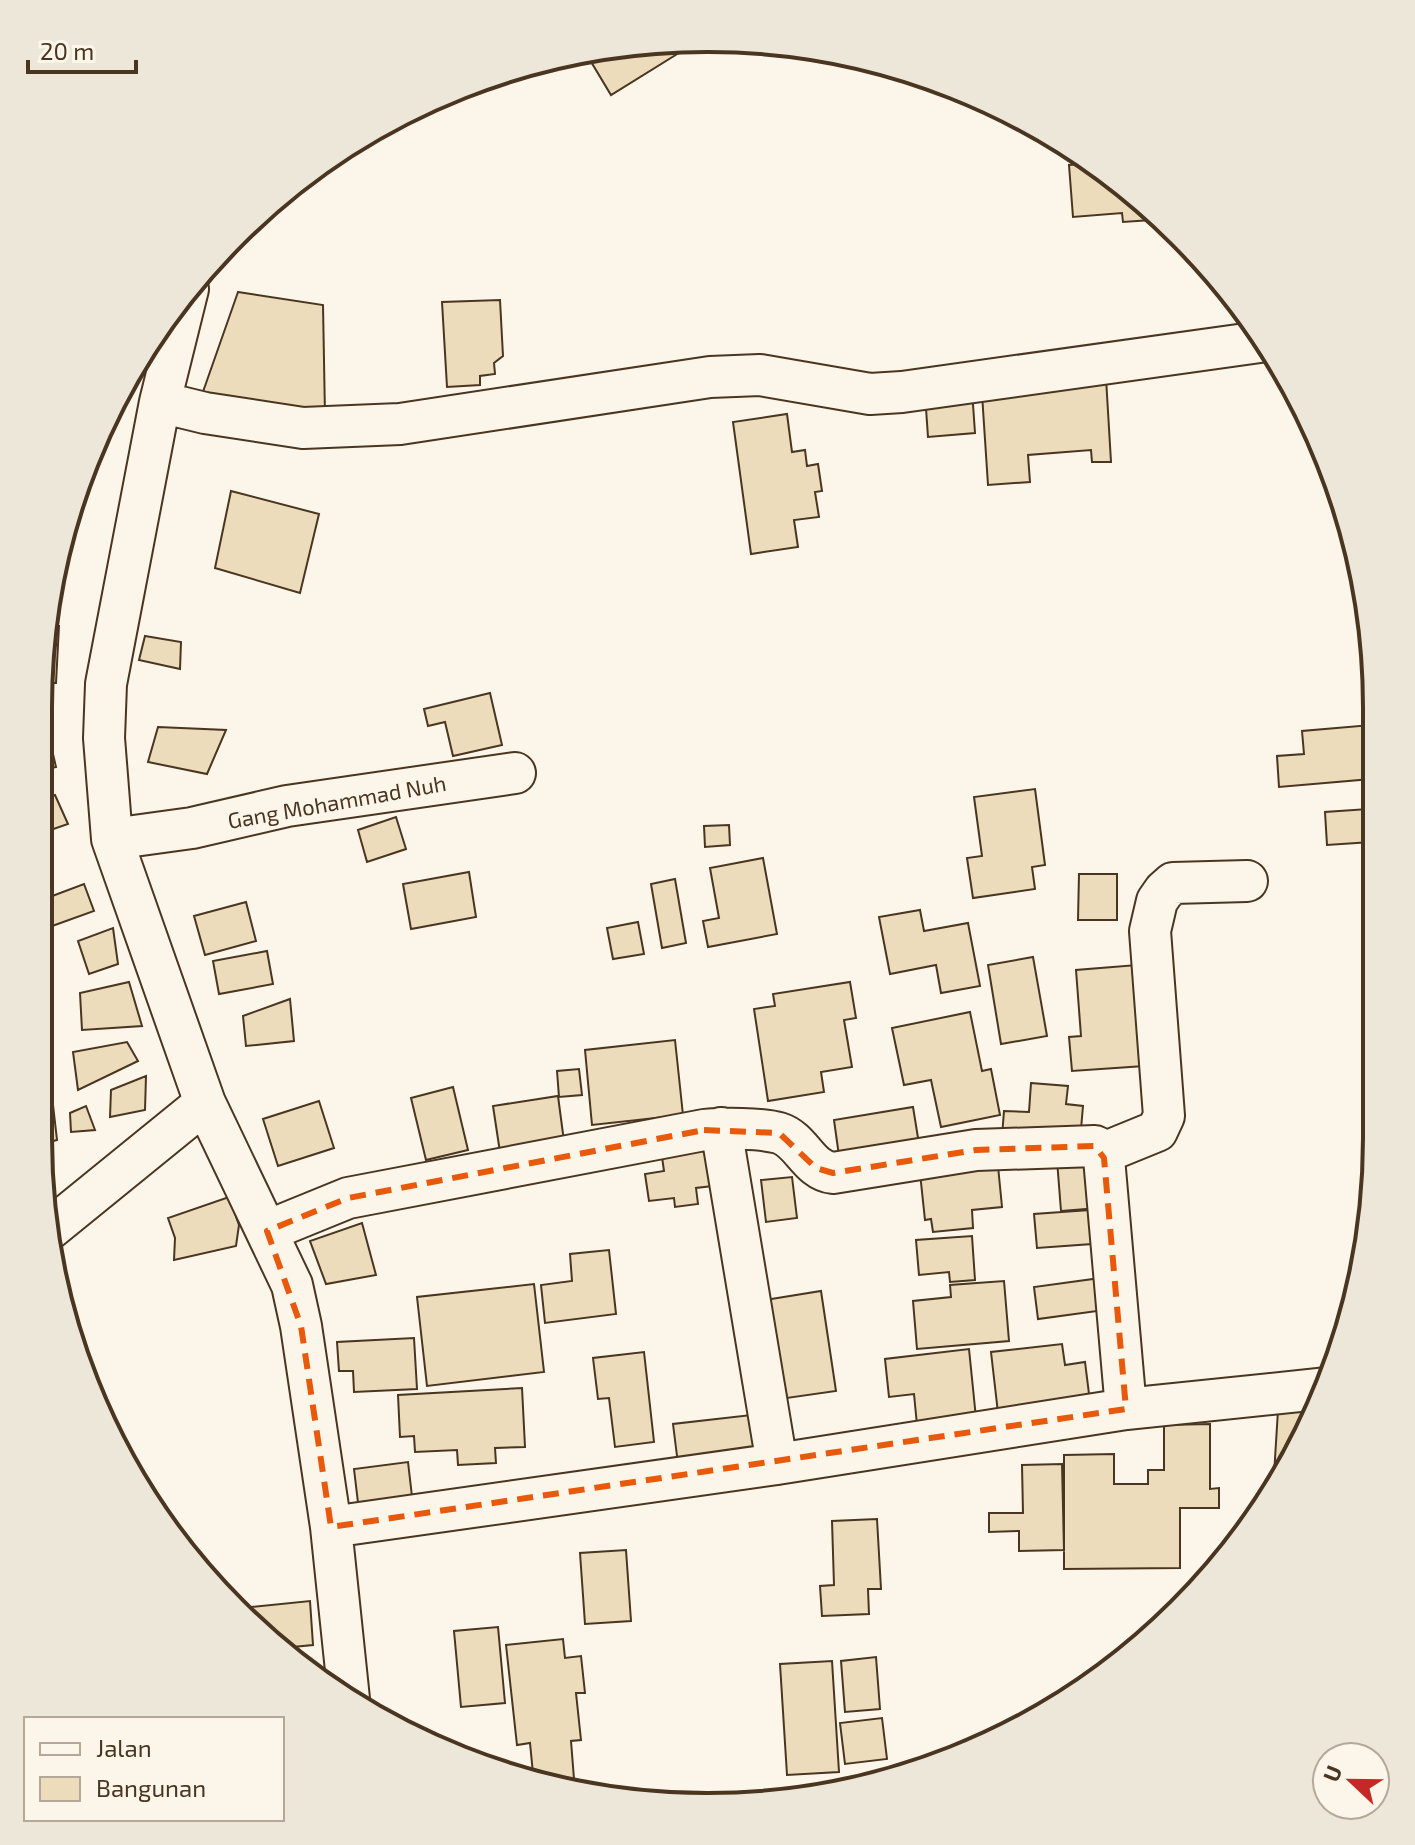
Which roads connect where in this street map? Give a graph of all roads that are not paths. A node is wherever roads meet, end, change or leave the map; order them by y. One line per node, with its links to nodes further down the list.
1 (181, 316): 3 (street)
2 (1253, 343): 3 (street)
3 (160, 402): 5 (street)
4 (515, 773): 5 (street, Gang Mohammad Nuh)
5 (112, 839): 7 (street)
6 (1247, 881): 9 (street)
7 (205, 1103): 10 (street); 11 (street)
8 (721, 1128): 9 (street); 11 (street); 14 (street)
9 (1103, 1153): 13 (street)
10 (58, 1223)
11 (267, 1231): 15 (street)
12 (1312, 1390): 13 (street)
13 (1126, 1409): 14 (street)
14 (777, 1464): 15 (street)
15 (331, 1527): 16 (street)
16 (348, 1686)

